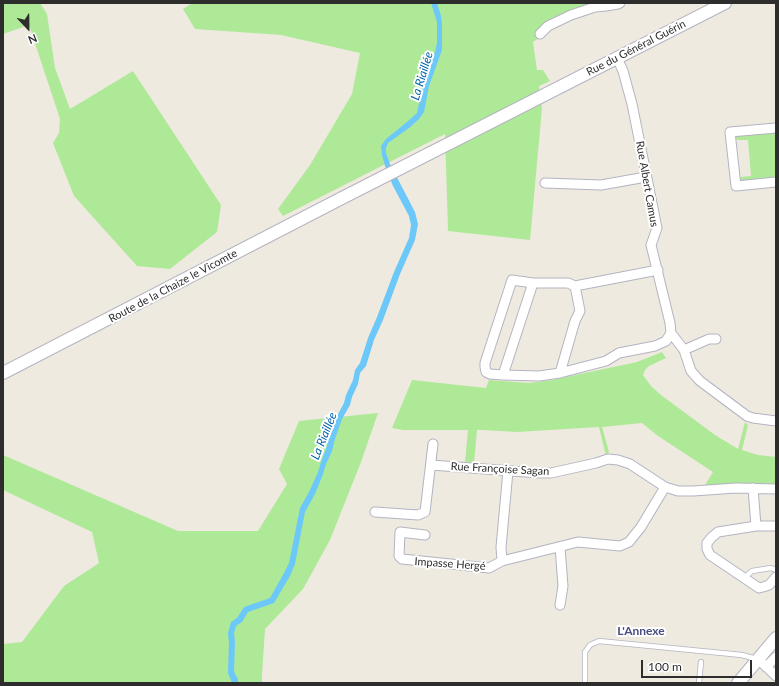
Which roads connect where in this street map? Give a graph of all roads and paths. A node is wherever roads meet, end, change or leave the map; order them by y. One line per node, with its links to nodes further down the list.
1 (620, 3): 3 (street)
2 (724, 3): 4 (main road, Rue du Général Guérin)
3 (540, 34)
4 (617, 58): 6 (main road, Rue du Général Guérin); 7 (street, Rue Albert Camus)
5 (776, 128): 8 (street)
6 (398, 169): 17 (main road, Route de la Chaize le Vicomte)
7 (646, 176): 9 (street); 10 (street, Rue Albert Camus)
8 (776, 182)
9 (545, 183)
10 (658, 270): 12 (street); 13 (street, Rue Albert Camus)
11 (533, 283): 12 (street); 18 (street); 18 (street)
12 (575, 286): 16 (street)
13 (671, 333): 15 (street); 16 (street)
14 (716, 339): 15 (street)
15 (684, 350): 19 (street)
16 (560, 373): 18 (street)
17 (3, 374)
18 (503, 375)
19 (776, 421)
20 (433, 444): 21 (street)
21 (431, 465): 22 (street, Rue Françoise Sagan); 26 (street)
22 (508, 471): 23 (street, Rue Françoise Sagan); 31 (street)
23 (665, 487): 24 (street, Rue Françoise Sagan); 30 (street)
24 (753, 488): 25 (street, Rue Françoise Sagan); 27 (street)
25 (776, 489)
26 (375, 512)
27 (756, 526): 28 (street); 34 (street)
28 (776, 526)
29 (424, 534): 31 (street, Impasse Hergé)
30 (560, 547): 31 (street); 35 (street)
31 (502, 561)
32 (776, 570): 34 (lane)
33 (776, 577): 34 (street)
34 (744, 578)
35 (560, 605)
36 (776, 638): 39 (main road)
37 (776, 657): 39 (street)
38 (701, 662): 42 (lane)
39 (762, 663): 40 (street); 41 (lane); 43 (main road)
40 (776, 676)
41 (585, 683)
42 (699, 683)
43 (738, 683)

